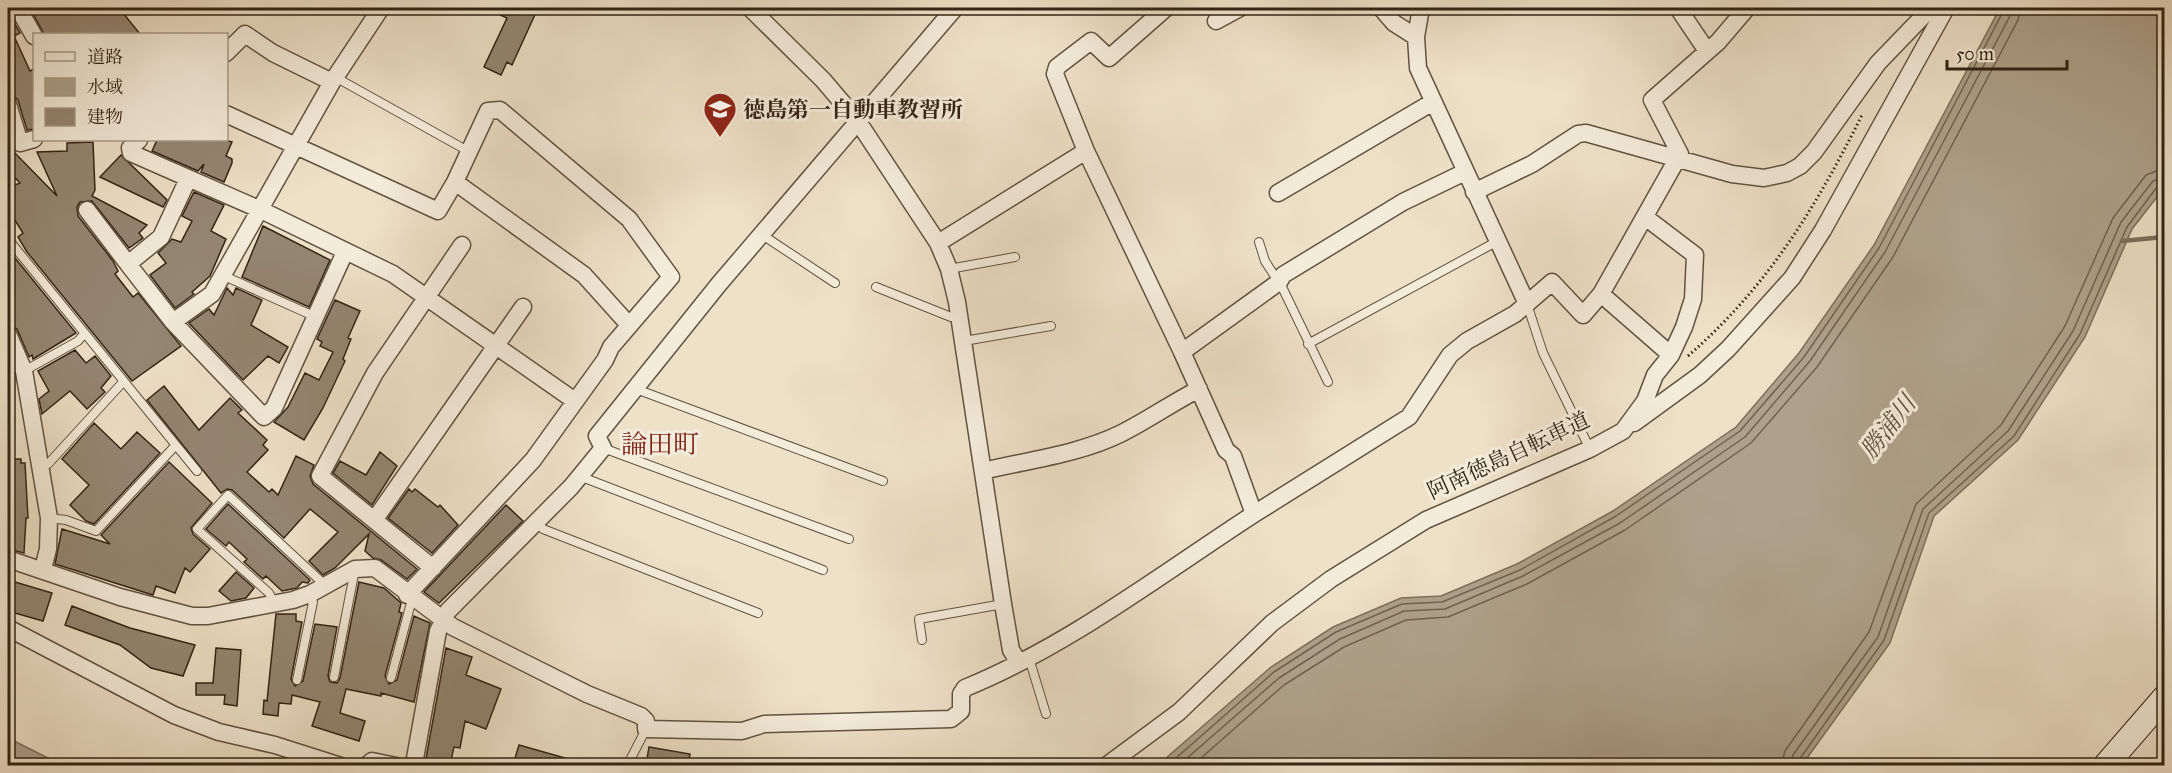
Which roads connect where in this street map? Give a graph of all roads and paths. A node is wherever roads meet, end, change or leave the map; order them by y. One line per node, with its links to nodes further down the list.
1 (18, 8): 14 (street)
2 (381, 8): 18 (street)
3 (750, 8): 23 (street)
4 (954, 8): 23 (street)
5 (1166, 8): 28 (street)
6 (1240, 8): 13 (street)
7 (1381, 8): 15 (street)
8 (1421, 8): 15 (street)
9 (1678, 8): 17 (street)
10 (1747, 8): 17 (street)
11 (1931, 8): 29 (street)
12 (1946, 8): 75 (street)
13 (1216, 21)
14 (33, 34)
15 (1416, 37): 19 (street)
16 (228, 50): 18 (street)
17 (1707, 51): 29 (street)
18 (333, 79): 26 (street); 27 (lane)
19 (1433, 102): 30 (street); 34 (street)
20 (8, 104): 24 (street)
21 (1866, 107): 68 (path)
22 (228, 115): 26 (street)
23 (857, 120): 38 (street); 42 (street)
24 (33, 139)
25 (138, 141): 31 (street)
26 (296, 144): 32 (street); 36 (street)
27 (468, 151): 32 (street); 60 (street)
28 (1086, 151): 42 (street); 67 (street)
29 (1677, 159): 33 (street); 37 (street)
30 (1466, 172): 33 (street); 50 (street)
31 (188, 179): 36 (street); 47 (street)
32 (455, 182): 60 (street)
33 (1474, 192): 41 (street)
34 (1278, 193)
35 (87, 210): 47 (street)
36 (261, 210): 45 (street); 49 (street)
37 (1645, 217): 53 (street); 68 (street)
38 (761, 234): 51 (lane); 72 (street)
39 (8, 238): 44 (lane)
40 (1259, 242): 50 (lane)
41 (1496, 242): 55 (street); 66 (lane)
42 (938, 243): 48 (street)
43 (462, 245): 54 (street)
44 (11, 249): 63 (lane)
45 (345, 252): 54 (street); 58 (street)
46 (1015, 257): 48 (lane)
47 (128, 264): 59 (street)
48 (950, 269): 57 (street)
49 (222, 275): 58 (lane); 59 (street)
50 (1279, 282): 66 (lane); 67 (street)
51 (835, 283)
52 (876, 287): 57 (lane)
53 (1600, 294): 55 (street); 68 (street)
54 (428, 297): 65 (street); 86 (street)
55 (1527, 304): 76 (lane); 84 (street)
56 (523, 307): 65 (street)
57 (960, 316): 64 (street)
58 (316, 317): 59 (street)
59 (173, 322)
60 (629, 325): 74 (street)
61 (1051, 326): 64 (lane)
62 (8, 334): 69 (street)
63 (84, 334): 69 (lane); 70 (lane)
64 (964, 341): 81 (street)
65 (495, 344): 74 (street); 86 (street)
66 (1308, 344): 71 (lane)
67 (1182, 352): 73 (street)
68 (1677, 358): 75 (street)
69 (24, 371): 79 (street)
70 (123, 382): 77 (lane); 79 (lane)
71 (1328, 382)
72 (636, 388): 78 (street); 83 (lane)
73 (1199, 389): 81 (street); 84 (street)
74 (576, 401): 90 (street)
75 (1623, 431): 76 (street)
76 (1588, 445): 115 (street)
77 (175, 446): 80 (lane); 85 (lane)
78 (603, 448): 82 (street); 88 (lane)
79 (40, 467): 85 (street)
80 (197, 471)
81 (983, 471): 98 (street)
82 (581, 474): 87 (street); 93 (lane)
83 (883, 481)
84 (1254, 514): 103 (street)
85 (49, 518): 91 (street)
86 (375, 519): 90 (street)
87 (537, 521): 99 (lane); 100 (street)
88 (849, 538)
89 (8, 560): 91 (street)
90 (433, 567): 96 (street)
91 (43, 569): 97 (street)
92 (355, 569): 94 (street); 96 (street); 104 (lane)
93 (823, 570)
94 (327, 586): 95 (street); 97 (lane)
95 (310, 594): 97 (street); 106 (lane)
96 (410, 597): 100 (street); 105 (lane)
97 (274, 603)
98 (1003, 604): 102 (lane); 103 (street)
99 (758, 614)
100 (442, 620): 109 (street); 113 (street)
101 (8, 628): 110 (street)
102 (922, 640)
103 (1024, 660): 108 (lane); 109 (street)
104 (334, 677)
105 (391, 678)
106 (297, 680)
107 (2164, 698): 116 (main road)
108 (1046, 714)
109 (646, 729): 114 (lane)
110 (341, 765)
111 (366, 765): 112 (street)
112 (396, 765)
113 (410, 765)
114 (627, 765)
115 (1106, 765)
116 (2105, 765)

